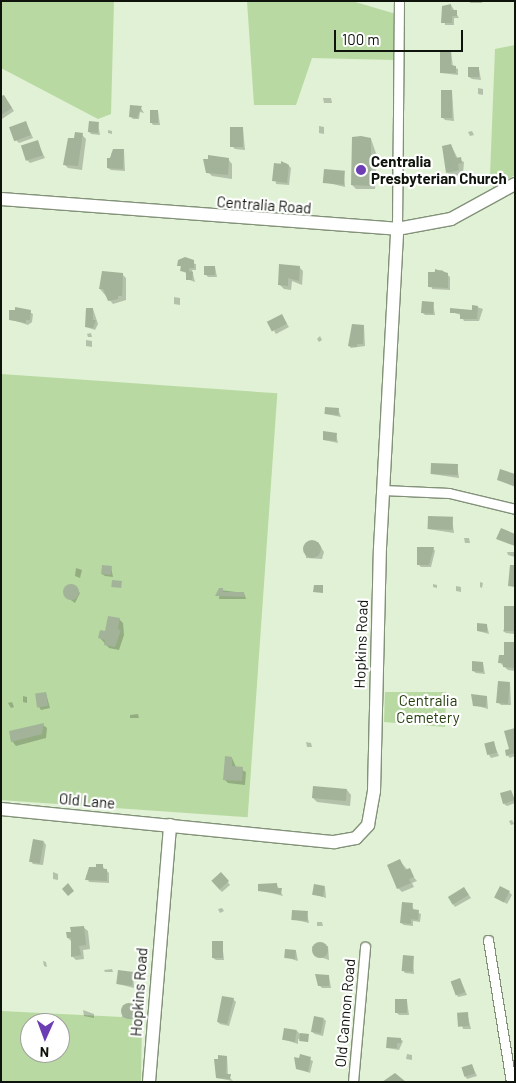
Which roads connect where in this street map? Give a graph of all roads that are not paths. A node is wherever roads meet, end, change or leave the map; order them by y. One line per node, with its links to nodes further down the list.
1 (399, 1): 4 (street, Hopkins Road)
2 (515, 184): 4 (main road, Centralia Road)
3 (1, 200): 4 (main road, Centralia Road)
4 (397, 229): 5 (main road, Hopkins Road)
5 (383, 490): 6 (street); 8 (main road, Hopkins Road)
6 (515, 509)
7 (1, 809): 8 (main road, Old Lane)
8 (170, 825): 11 (main road, Hopkins Road)
9 (488, 940): 13 (street)
10 (364, 947): 12 (street, Old Cannon Road)
11 (149, 1082)
12 (353, 1082)
13 (511, 1082)

